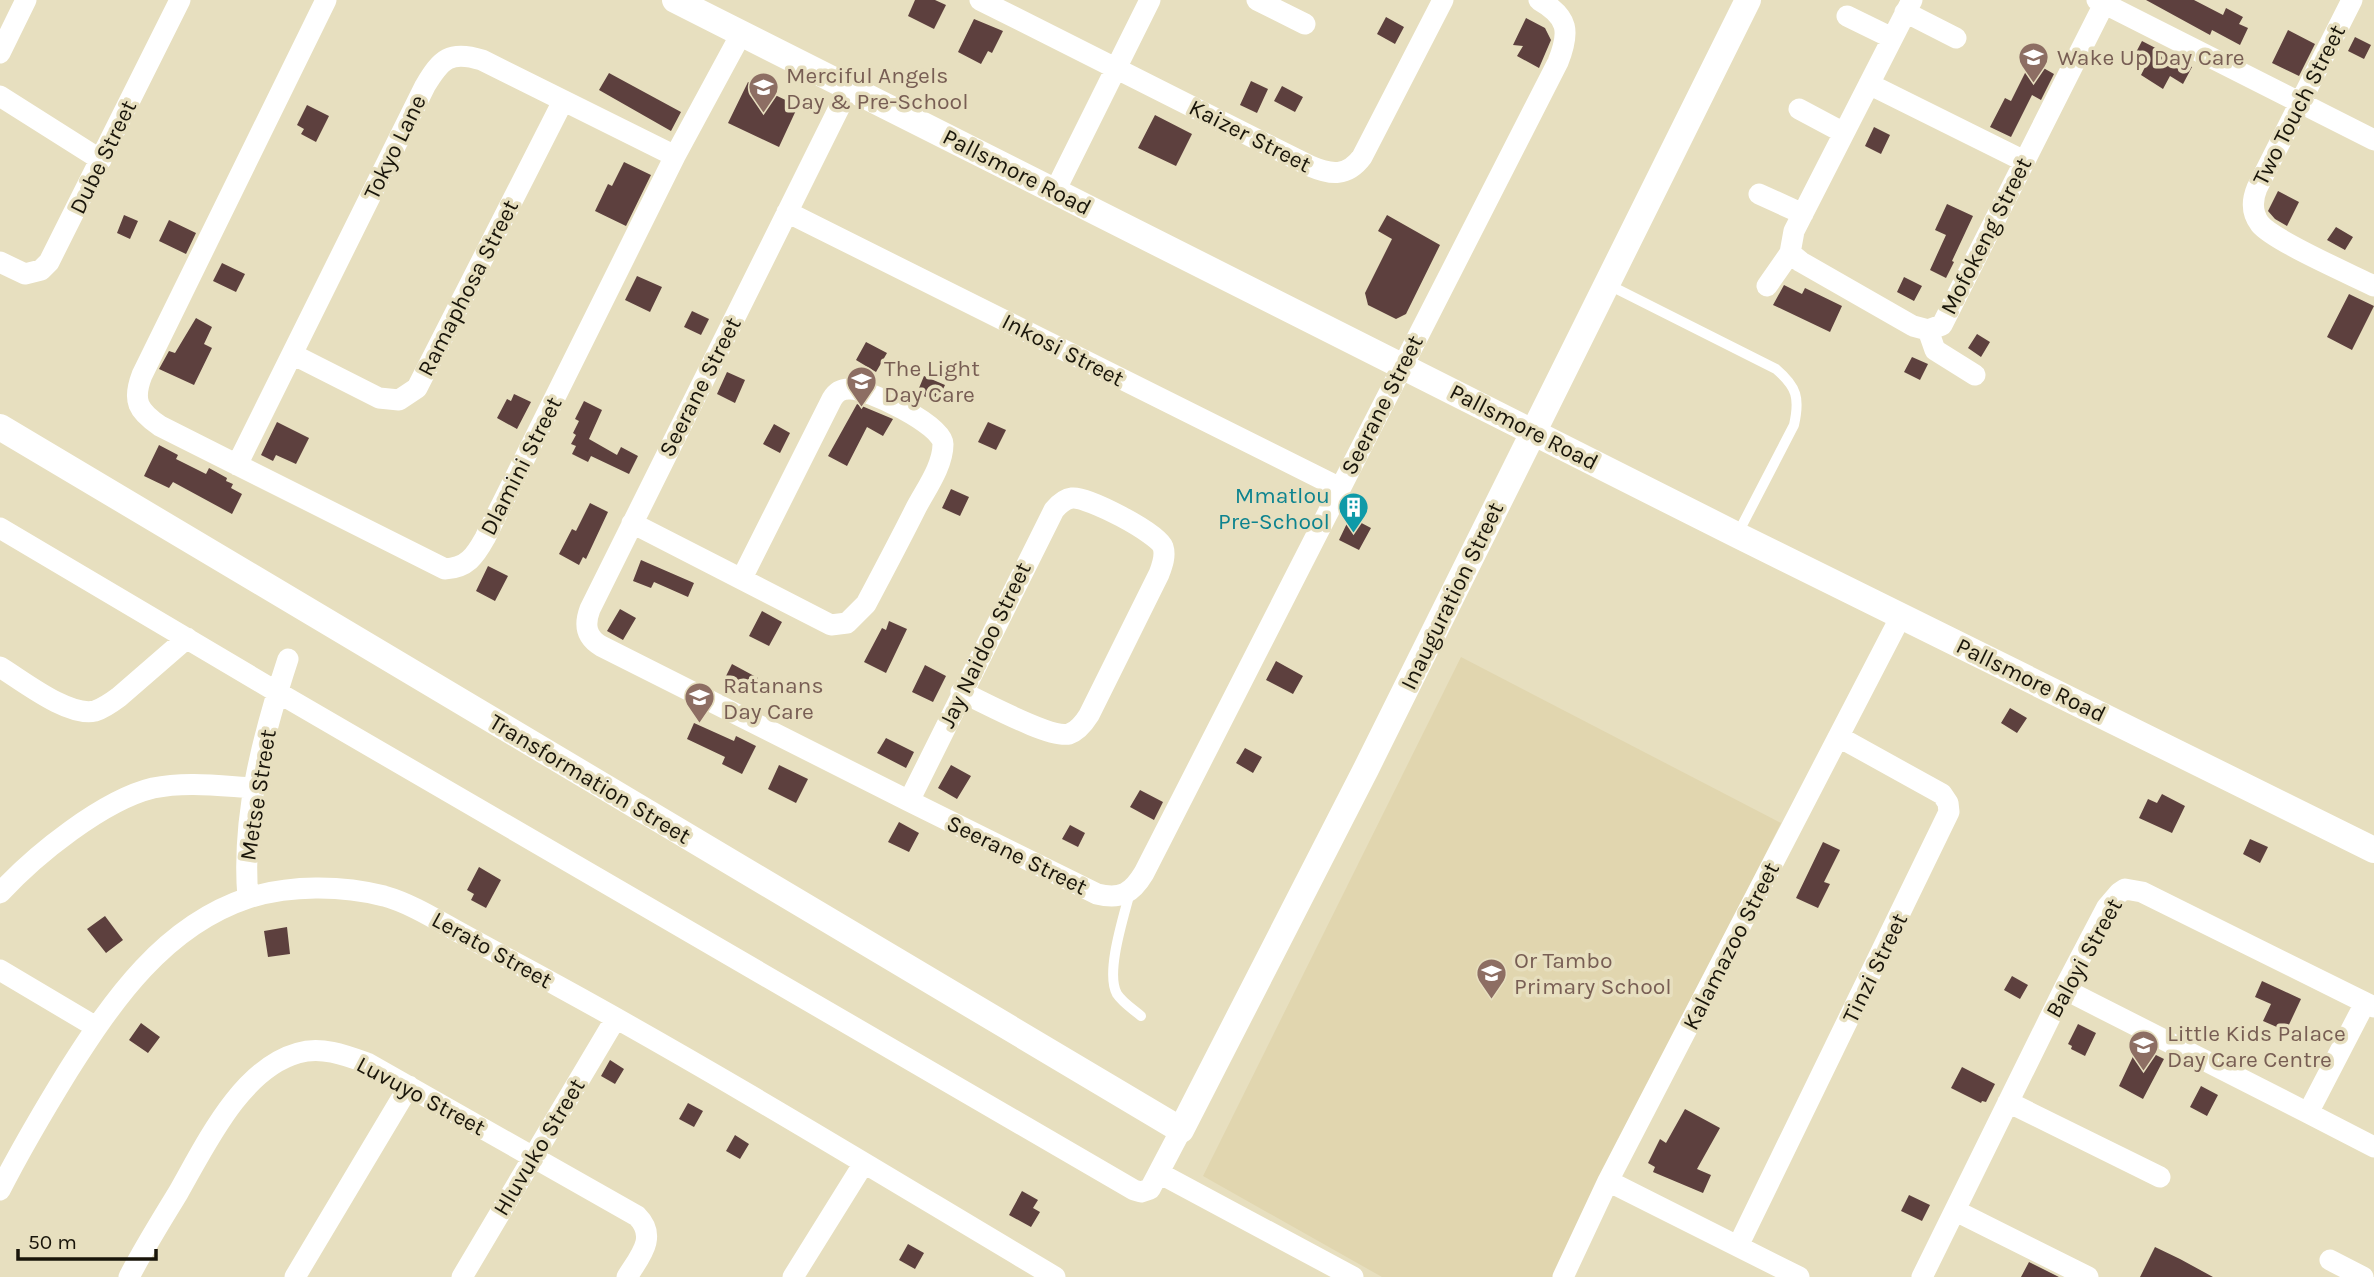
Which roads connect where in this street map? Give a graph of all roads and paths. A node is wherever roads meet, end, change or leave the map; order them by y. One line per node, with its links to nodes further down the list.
1 (26, 0): 19 (street)
2 (180, 0): 30 (street, Dube Street)
3 (326, 0): 47 (street, Dlamini Street)
4 (675, 0): 16 (street, Pallsmore Road)
5 (980, 0): 20 (street, Kaizer Street)
6 (1150, 0): 20 (street)
7 (1258, 0): 15 (street)
8 (1443, 0): 20 (street, Kaizer Street)
9 (1539, 0): 43 (street, Seerane Street)
10 (1748, 0): 38 (street, Inauguration Street)
11 (2352, 0): 25 (street, Two Touch Street)
12 (2100, 2): 25 (street); 31 (street, Mofokeng Street)
13 (1909, 6): 17 (street); 18 (street)
14 (1847, 16): 17 (street)
15 (1306, 24)
16 (741, 34): 22 (street, Pallsmore Road); 29 (street, Dlamini Street)
17 (1892, 38): 21 (street)
18 (1956, 38)
19 (0, 53)
20 (1117, 68): 32 (street)
21 (1869, 84): 27 (street); 31 (street)
22 (849, 88): 32 (street, Pallsmore Road); 34 (street, Seerane Street)
23 (0, 96): 30 (street)
24 (562, 100): 29 (street, Tokyo Lane); 42 (street, Tokyo Lane); 42 (street, Ramaphosa Street)
25 (2300, 102): 28 (street); 40 (street, Two Touch Street)
26 (1799, 109): 27 (street)
27 (1844, 133): 35 (street)
28 (2374, 140)
29 (675, 156): 47 (street, Dlamini Street)
30 (101, 160): 37 (street, Dube Street)
31 (2024, 161): 41 (street, Mofokeng Street)
32 (1055, 191): 43 (street, Pallsmore Road)
33 (1759, 194): 35 (street)
34 (787, 212): 48 (street, Inkosi Street); 49 (street, Seerane Street)
35 (1803, 214): 36 (street)
36 (1790, 253): 39 (street); 41 (street, Mofokeng Street)
37 (0, 262)
38 (1608, 284): 46 (street, Inauguration Street); 51 (lane)
39 (1767, 286)
40 (2374, 286)
41 (1928, 330): 44 (street)
42 (292, 354): 47 (street, Tokyo Lane)
43 (1402, 365): 46 (street, Pallsmore Road); 48 (street, Seerane Street)
44 (1975, 375)
45 (0, 427): 75 (street, Transformation Street)
46 (1534, 432): 51 (street, Pallsmore Road); 75 (street, Inauguration Street)
47 (237, 465)
48 (1339, 488): 63 (street, Seerane Street)
49 (632, 523): 52 (street); 61 (street, Seerane Street)
50 (0, 528): 54 (street)
51 (1737, 534): 53 (street, Pallsmore Road)
52 (742, 578): 52 (street)
53 (1901, 616): 59 (street, Kalamazoo Street); 62 (street, Pallsmore Road)
54 (187, 638): 56 (street); 57 (street)
55 (288, 659): 57 (street, Metse Street)
56 (0, 667)
57 (277, 692): 60 (street, Metse Street); 80 (street)
58 (961, 692): 58 (street, Jay Naidoo Street); 61 (street, Jay Naidoo Street)
59 (1839, 737): 81 (street, Kalamazoo Street); 84 (street, Tinzi Street)
60 (254, 788): 64 (street); 65 (street, Metse Street)
61 (909, 802): 63 (street, Seerane Street)
62 (2374, 850)
63 (1130, 892): 69 (lane)
64 (0, 893)
65 (248, 898): 70 (street, Lerato Street); 71 (street, Lerato Street)
66 (0, 970): 71 (street)
67 (2064, 989): 68 (street, Baloyi Street); 73 (street, Baloyi Street); 74 (street)
68 (2370, 1005): 74 (street)
69 (1141, 1016)
70 (616, 1018): 77 (street, Hluvuko Street); 78 (street, Lerato Street)
71 (96, 1027): 82 (street, Lerato Street)
72 (409, 1086): 77 (street, Luvuyo Street); 87 (street, Luvuyo Street); 88 (street)
73 (2008, 1102): 79 (street); 83 (street, Baloyi Street)
74 (2308, 1113): 76 (street)
75 (1181, 1130): 80 (street, Inauguration Street)
76 (2374, 1147)
77 (532, 1157): 89 (street, Hluvuko Street); 90 (street, Luvuyo Street)
78 (864, 1163): 91 (street); 92 (street, Lerato Street)
79 (2160, 1177)
80 (1155, 1181): 93 (street)
81 (1608, 1181): 84 (street); 94 (street, Kalamazoo Street)
82 (0, 1190)
83 (1956, 1211): 95 (street, Baloyi Street); 96 (street)
84 (1738, 1246): 86 (street)
85 (2330, 1260): 97 (street)
86 (1787, 1274)
87 (129, 1277)
88 (295, 1277)
89 (462, 1277)
90 (627, 1277)
91 (793, 1277)
92 (1055, 1277)
93 (1353, 1277)
94 (1563, 1277)
95 (1922, 1277)
96 (2088, 1277)
97 (2363, 1277)

